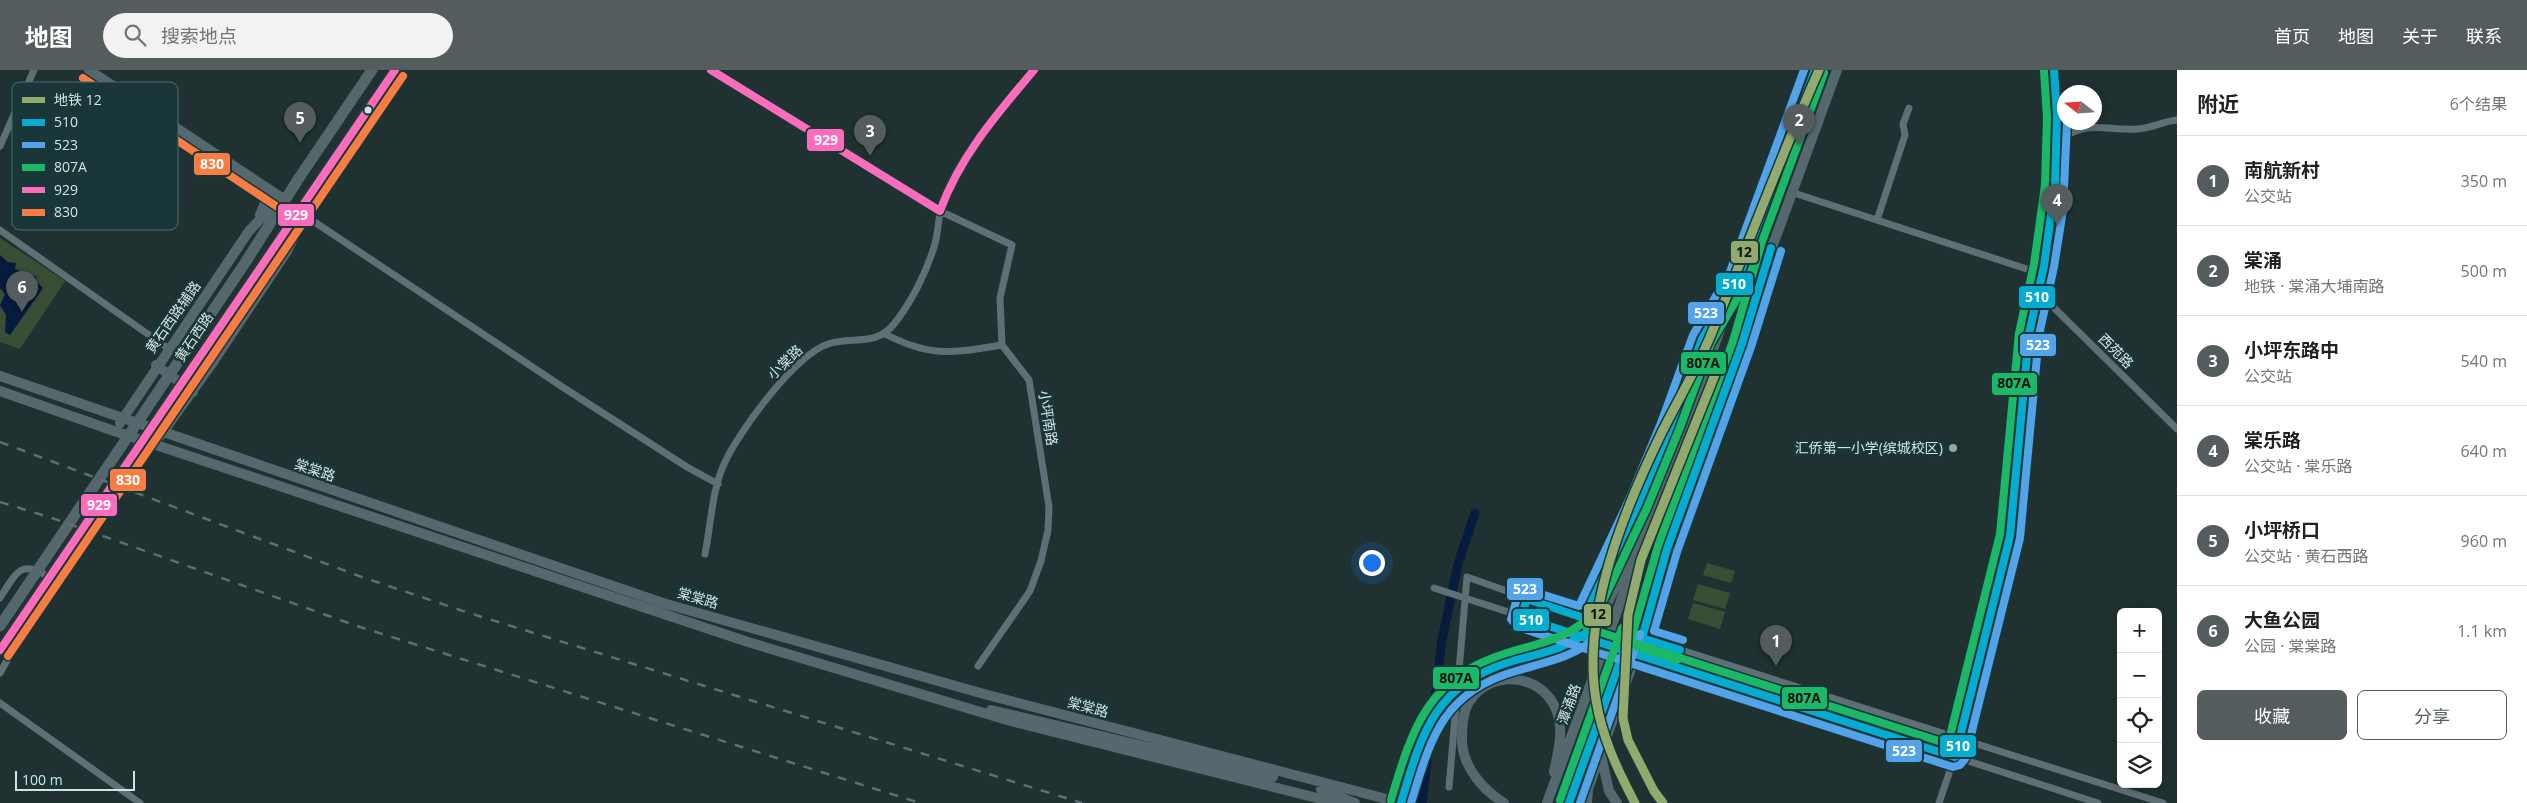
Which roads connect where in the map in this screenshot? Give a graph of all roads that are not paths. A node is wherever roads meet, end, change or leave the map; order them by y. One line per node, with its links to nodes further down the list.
1 (34, 70): 10 (street)
2 (89, 70): 11 (street)
3 (372, 70): 20 (main road, 黄石西路)
4 (395, 70): 21 (main road, 黄石西路)
5 (711, 70): 22 (street)
6 (1034, 70): 22 (street)
7 (1815, 70): 27 (street)
8 (1837, 70): 19 (street)
9 (2054, 70): 16 (street)
10 (29, 82)
11 (107, 82)
12 (1909, 108): 24 (street)
13 (12, 119): 17 (street)
14 (2177, 120): 16 (street)
15 (178, 130): 18 (street)
16 (2058, 140): 26 (street)
17 (0, 146)
18 (263, 187): 20 (street); 23 (street)
19 (1791, 192): 24 (street); 28 (street)
20 (284, 200): 23 (street); 49 (main road, 黄石西路)
21 (298, 211): 36 (street); 43 (street); 55 (main road, 黄石西路)
22 (940, 211): 30 (street); 31 (street)
23 (257, 220): 32 (street, 黄石西路辅路)
24 (1877, 220): 26 (street)
25 (0, 230): 32 (street)
26 (2042, 274): 29 (street)
27 (1739, 276): 42 (street, 潭涌路); 51 (street)
28 (1759, 284): 54 (street); 59 (street)
29 (2037, 291): 38 (street, 西苑路); 62 (street)
30 (885, 334): 31 (street); 43 (street, 小棠路)
31 (1002, 344): 57 (street, 小坪南路)
32 (169, 349): 33 (street, 黄石西路辅路)
33 (156, 365): 36 (street); 37 (street, 黄石西路辅路)
34 (0, 376): 37 (street, 棠棠路)
35 (0, 391): 39 (street, 棠棠路)
36 (193, 392): 40 (street)
37 (122, 419): 39 (street, 黄石西路辅路); 40 (street, 棠棠路)
38 (2177, 429)
39 (114, 431): 41 (street, 棠棠路)
40 (163, 433): 41 (street); 68 (street, 棠棠路)
41 (154, 444): 60 (street, 棠棠路)
42 (1670, 468): 68 (street); 70 (street, 潭涌路)
43 (718, 484): 44 (street, 小棠路)
44 (704, 554)
45 (1434, 588): 47 (street)
46 (0, 598): 58 (street)
47 (1466, 598): 48 (street); 50 (street); 64 (street)
48 (1527, 599): 50 (street); 51 (street)
49 (14, 603): 52 (street, 黄石西路); 53 (main road)
50 (1521, 617): 56 (street)
51 (1584, 618): 54 (street)
52 (0, 620)
53 (0, 626)
54 (1642, 638): 56 (street); 62 (street)
55 (0, 650)
56 (1636, 655): 63 (street); 72 (street)
57 (978, 666)
58 (0, 673)
59 (1612, 681): 71 (street); 73 (street)
60 (940, 700): 66 (street, 棠棠路); 67 (street)
61 (0, 703): 65 (street)
62 (1961, 738): 63 (street); 76 (street)
63 (1955, 757): 74 (street); 75 (street)
64 (1450, 788)
65 (140, 803)
66 (1337, 803)
67 (1355, 803)
68 (1401, 803)
69 (1504, 803): 70 (street)
70 (1547, 803)
71 (1569, 803)
72 (1587, 803)
73 (1617, 803)
74 (1938, 803)
75 (2098, 803)
76 (2163, 803)

